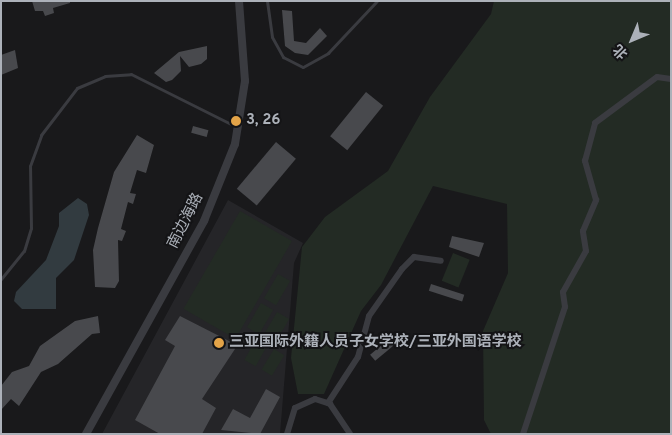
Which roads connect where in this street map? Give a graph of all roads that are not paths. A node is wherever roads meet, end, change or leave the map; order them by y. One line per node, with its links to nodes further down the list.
1 (239, 1): 5 (street, 南边海路)
2 (267, 1): 3 (lane)
3 (377, 1)
4 (671, 79): 12 (street)
5 (238, 128): 7 (lane); 9 (street, 南边海路)
6 (441, 261): 8 (street)
7 (1, 279)
8 (328, 404): 10 (street); 11 (street)
9 (86, 434)
10 (287, 434)
11 (350, 434)
12 (524, 434)

